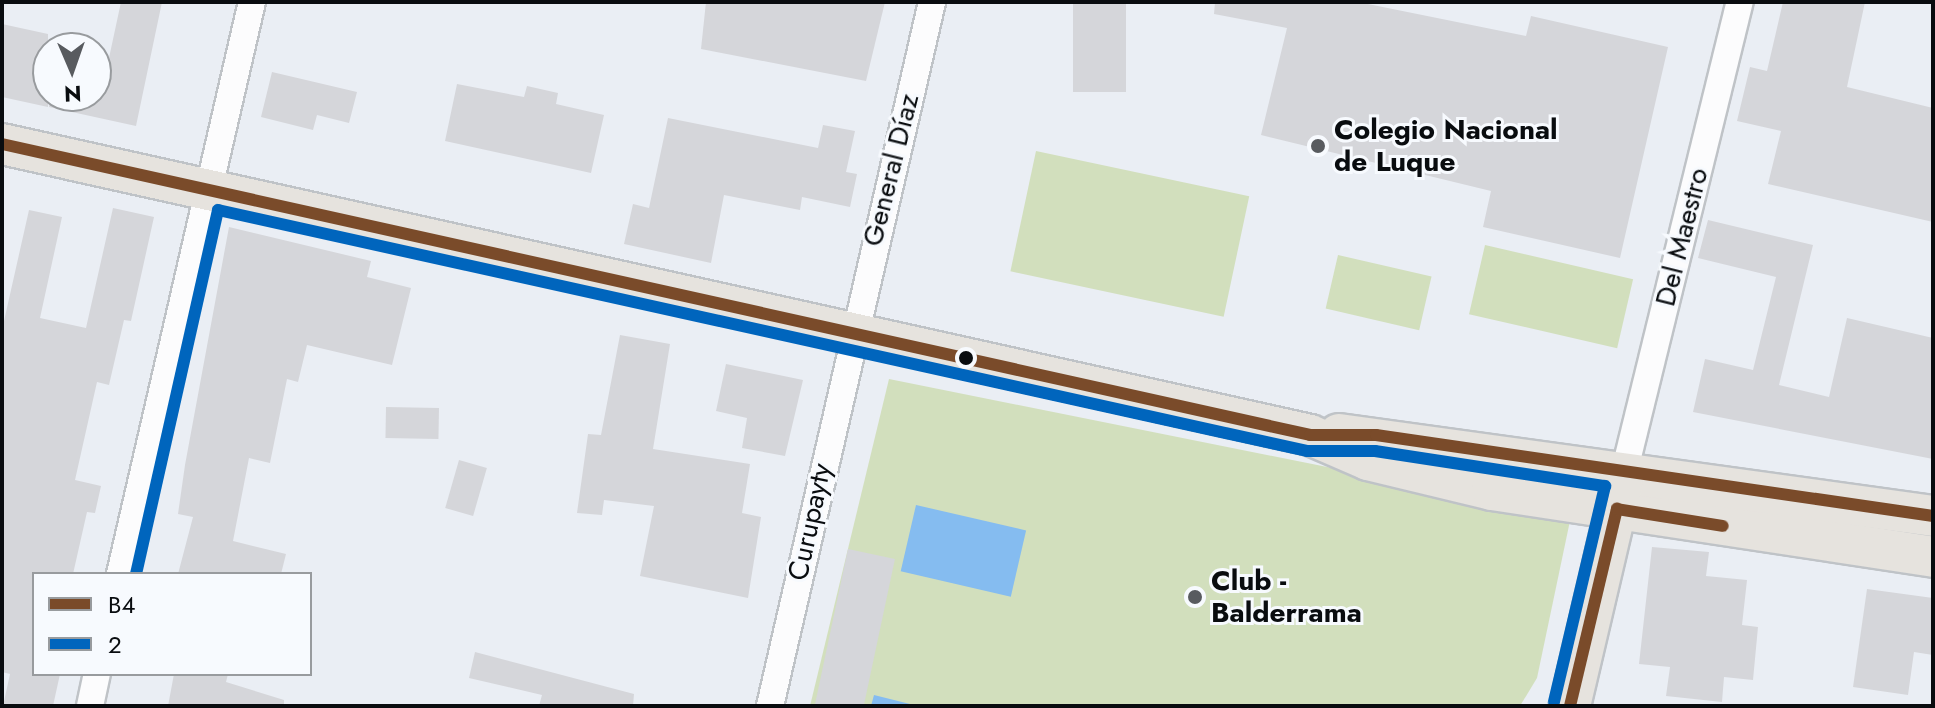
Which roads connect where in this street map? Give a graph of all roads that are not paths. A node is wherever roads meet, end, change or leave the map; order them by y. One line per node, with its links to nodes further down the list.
1 (252, 2): 5 (street)
2 (932, 2): 6 (street, General Díaz)
3 (1740, 2): 7 (street, Del Maestro)
4 (2, 144): 5 (main road)
5 (206, 191): 6 (main road); 10 (street)
6 (851, 338): 7 (main road); 13 (street, Curupayty)
7 (1620, 491): 8 (main road); 9 (main road); 14 (main road)
8 (1933, 516)
9 (1933, 557)
10 (120, 572)
11 (97, 676): 12 (street)
12 (90, 706)
13 (770, 706)
14 (1570, 706)

